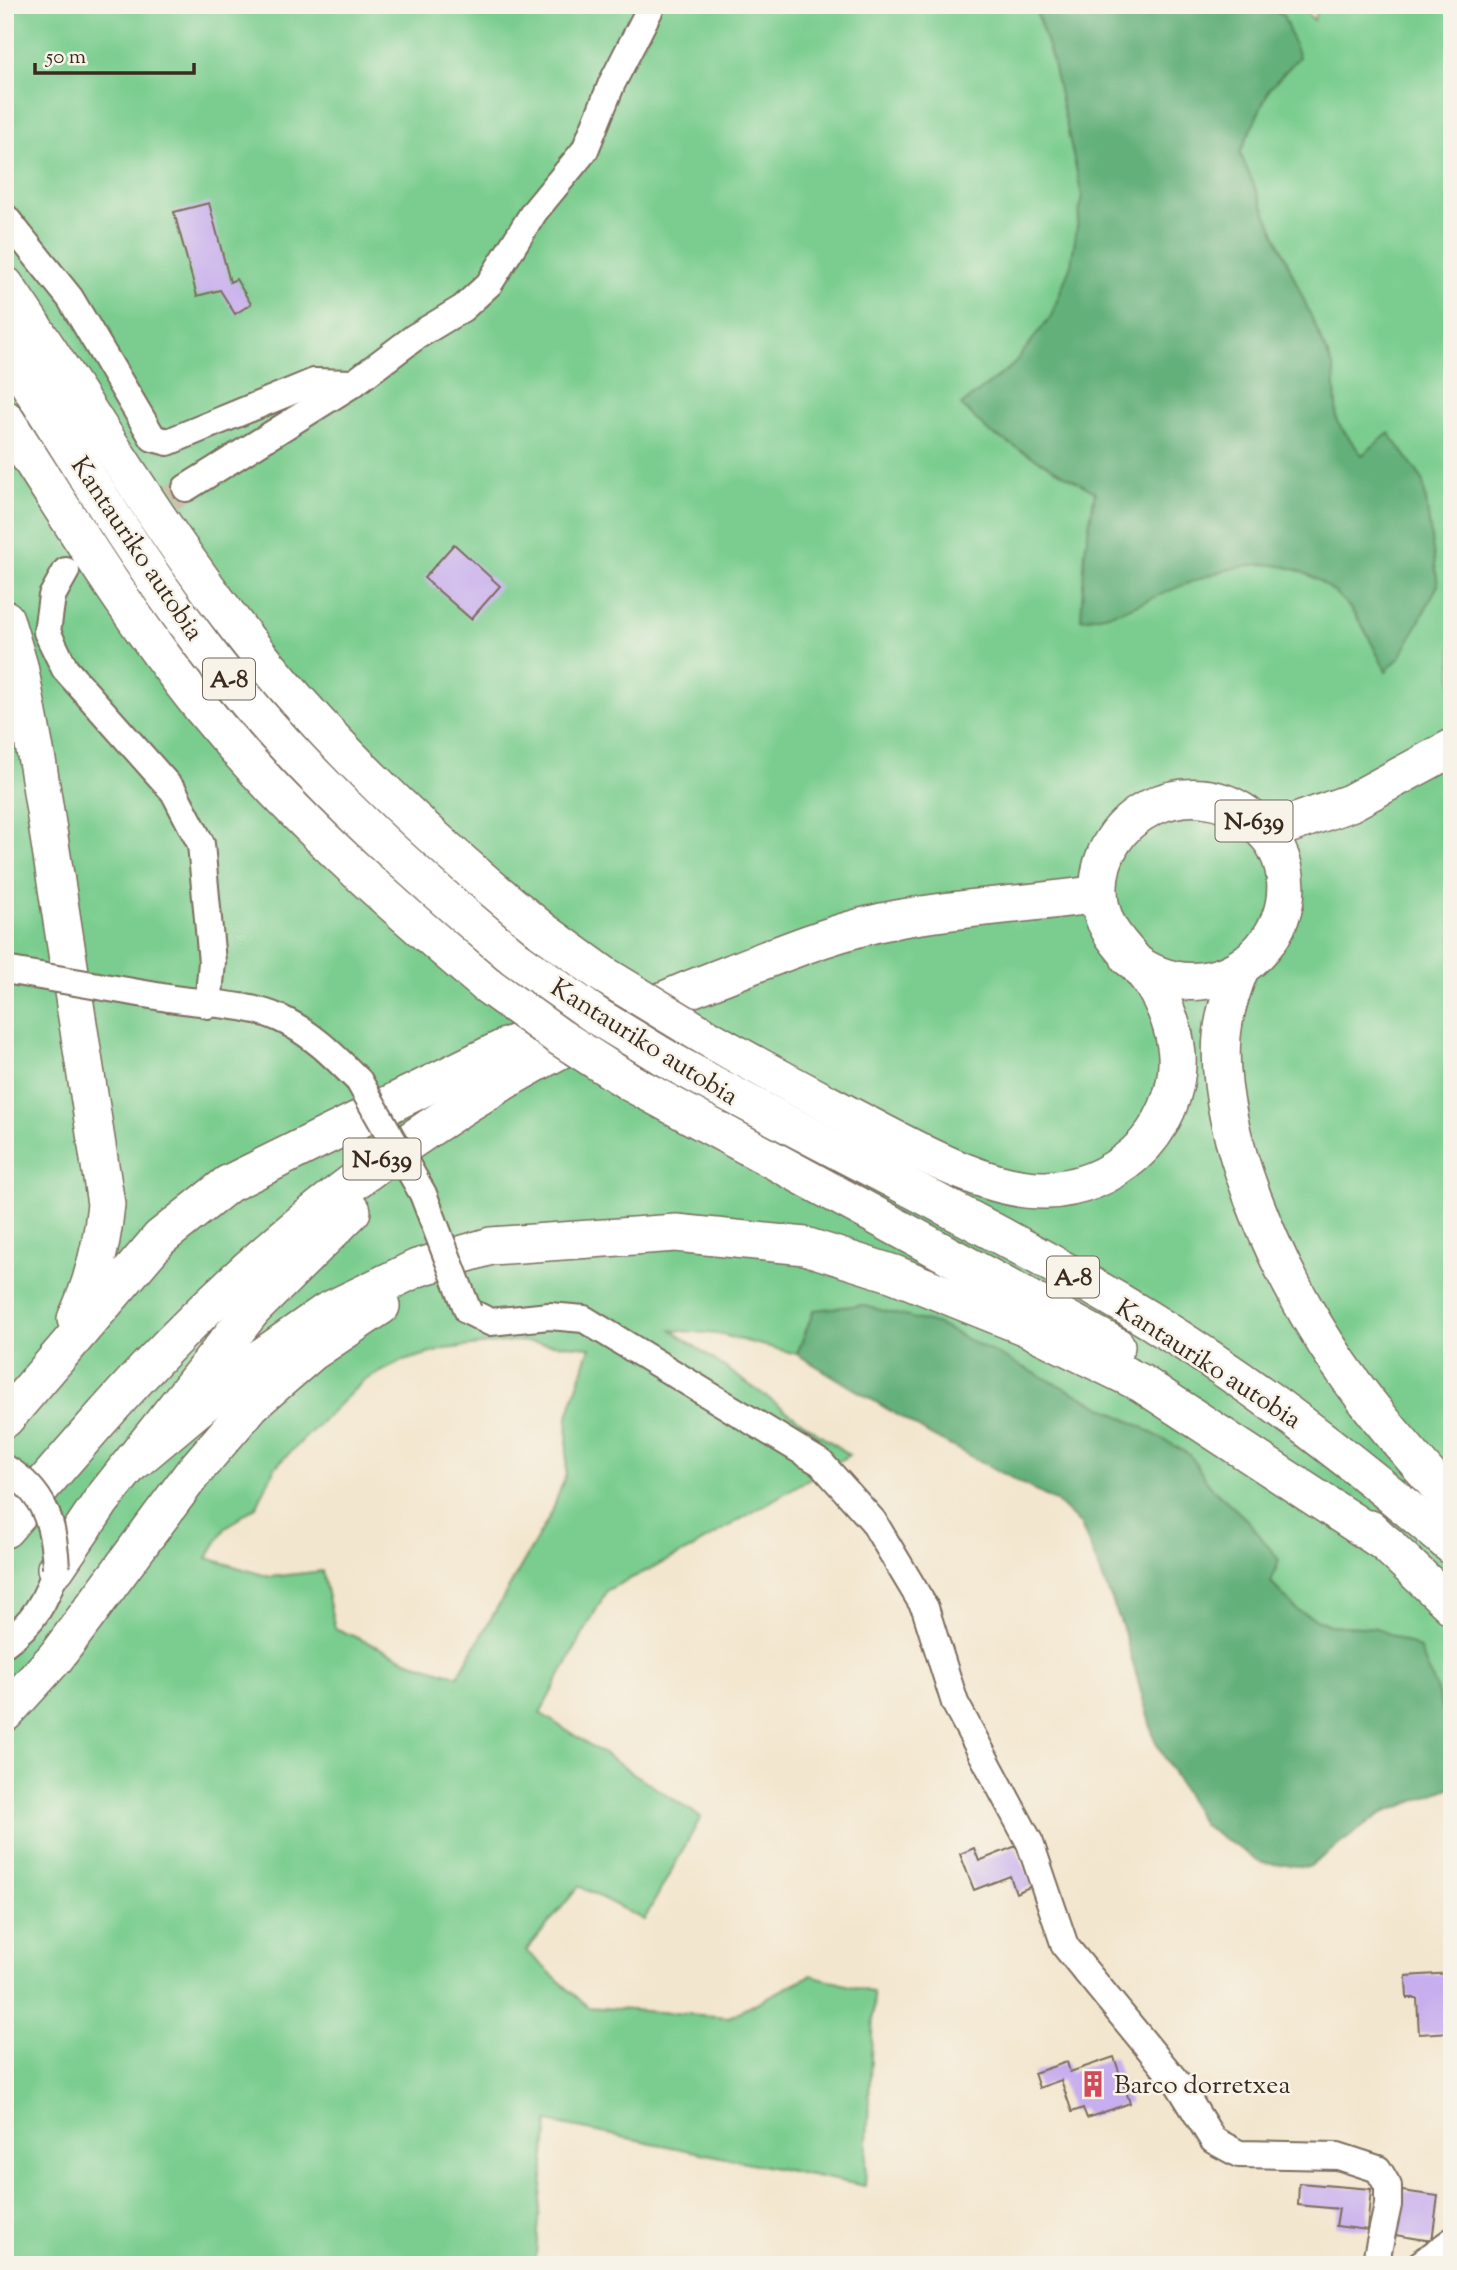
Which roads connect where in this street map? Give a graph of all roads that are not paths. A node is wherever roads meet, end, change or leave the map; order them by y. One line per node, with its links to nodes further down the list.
1 (652, 5): 5 (street)
2 (5, 217): 5 (street)
3 (5, 285): 17 (highway, bridge)
4 (5, 346): 26 (highway, Kantauriko autobia / A-8, bridge)
5 (354, 383): 7 (street)
6 (5, 419): 25 (highway, Kantauriko autobia / A-8, bridge)
7 (186, 488)
8 (66, 571): 16 (street)
9 (5, 619): 19 (highway)
10 (1452, 748): 11 (highway, N-639)
11 (1265, 833): 12 (highway, N-639); 14 (highway, N-639)
12 (1099, 894): 13 (highway, N-639); 17 (highway, N-639)
13 (1129, 958): 14 (highway, N-639); 17 (highway)
14 (1240, 969): 23 (highway)
15 (5, 970): 16 (street, bridge)
16 (208, 1005): 32 (street, bridge)
17 (675, 1012): 19 (highway); 21 (highway); 24 (highway, N-639)
18 (583, 1237): 21 (highway); 25 (highway); 30 (highway)
19 (43, 1378): 20 (highway)
20 (5, 1419)
21 (135, 1461): 27 (highway)
22 (5, 1468): 27 (street, bridge)
23 (1452, 1503)
24 (5, 1529)
25 (1388, 1545): 28 (highway, Kantauriko autobia / A-8)
26 (1452, 1546)
27 (56, 1568): 29 (street)
28 (1452, 1606)
29 (5, 1643)
30 (5, 1713)
31 (1452, 2241): 33 (street)
32 (1376, 2265)
33 (1419, 2265)

